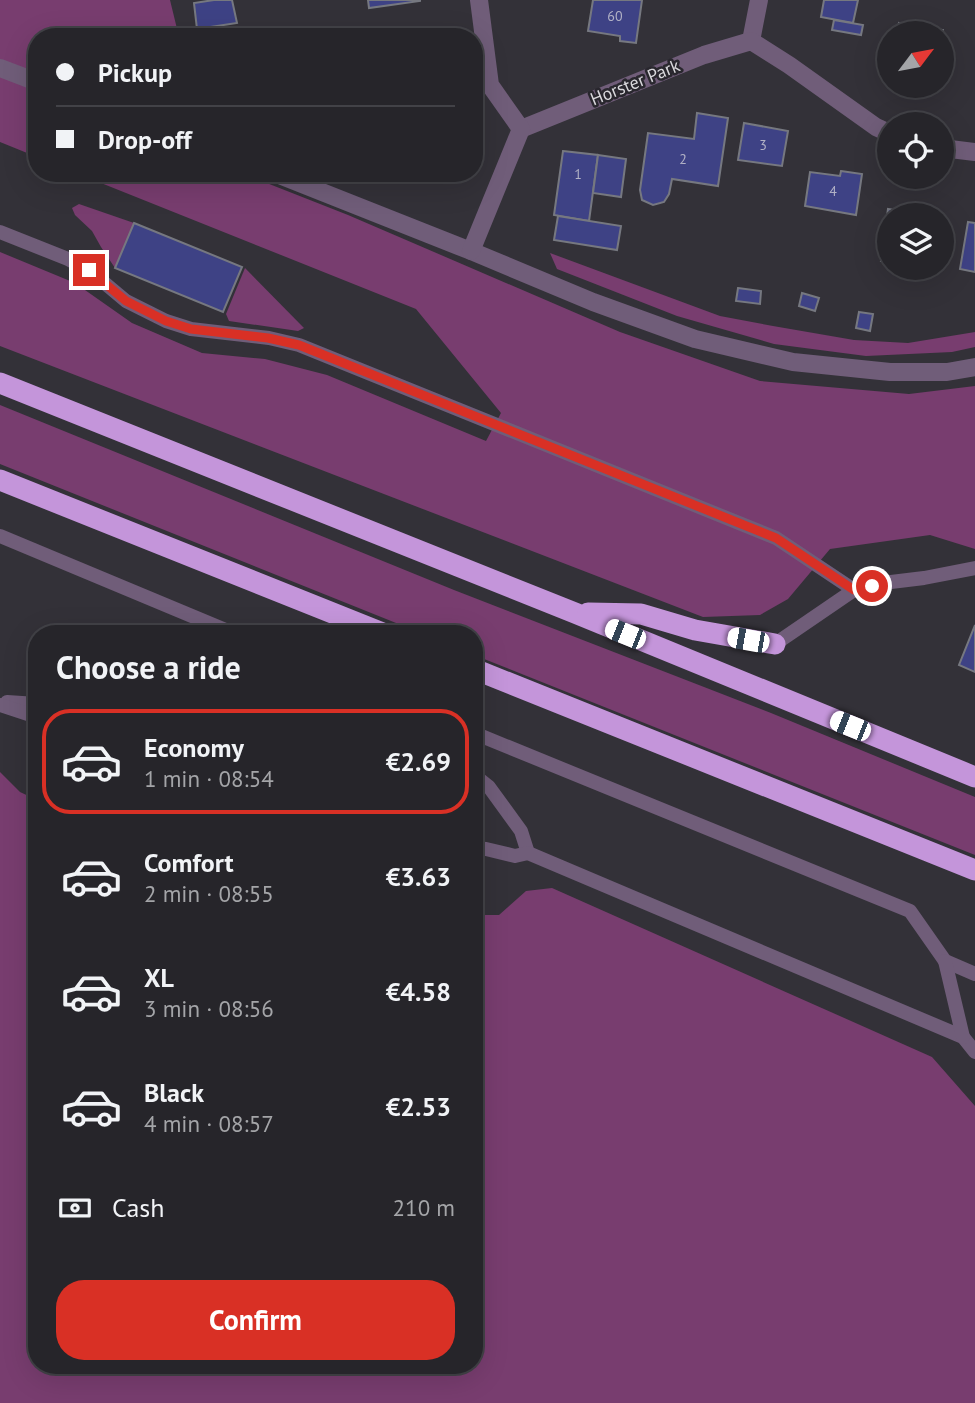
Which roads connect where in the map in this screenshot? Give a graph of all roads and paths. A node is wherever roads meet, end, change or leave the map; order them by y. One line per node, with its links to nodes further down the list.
1 (480, 0): 7 (street)
2 (759, 0): 3 (street)
3 (751, 41): 6 (street); 7 (street, Horster Park)
4 (0, 68): 5 (street)
5 (28, 79)
6 (877, 127)
7 (521, 129): 12 (street)
8 (954, 149): 9 (street)
9 (975, 152)
10 (297, 182): 12 (street)
11 (0, 232): 18 (lane)
12 (471, 251): 13 (street)
13 (975, 366)
14 (0, 383): 19 (highway)
15 (0, 480): 21 (highway)
16 (0, 536): 20 (lane)
17 (975, 568): 18 (lane)
18 (854, 590): 22 (lane)
19 (575, 613): 22 (highway); 28 (highway)
20 (213, 625)
21 (362, 625)
22 (775, 644)
23 (483, 673): 32 (highway)
24 (0, 703): 25 (lane); 26 (lane)
25 (28, 704)
26 (28, 714)
27 (483, 737): 33 (lane)
28 (975, 776)
29 (483, 782): 31 (lane)
30 (483, 849): 31 (lane)
31 (528, 853): 35 (lane)
32 (975, 870)
33 (945, 961): 34 (lane); 35 (lane)
34 (975, 974)
35 (963, 1037): 36 (lane)
36 (975, 1052)

